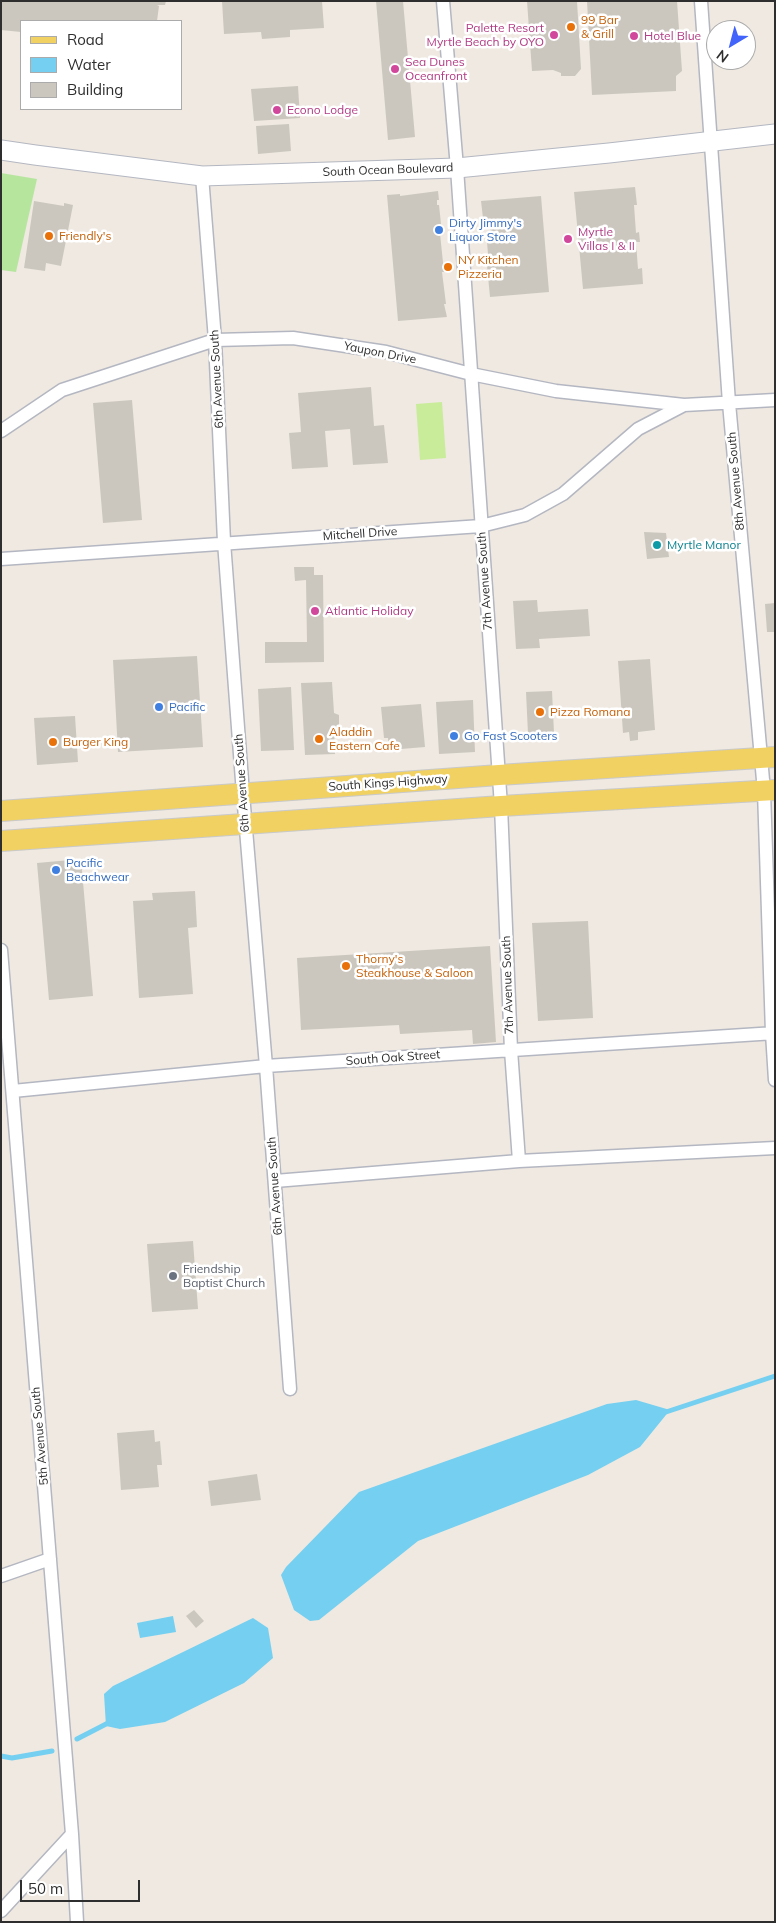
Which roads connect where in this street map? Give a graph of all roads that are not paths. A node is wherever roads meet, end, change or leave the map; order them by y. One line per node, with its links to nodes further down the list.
1 (443, 1): 6 (street, 7th Avenue South)
2 (702, 1): 4 (street, 8th Avenue South)
3 (775, 134): 4 (main road, South Ocean Boulevard)
4 (712, 142): 6 (main road, South Ocean Boulevard); 11 (street, 8th Avenue South)
5 (1, 150): 7 (main road, South Ocean Boulevard)
6 (457, 168): 7 (main road, South Ocean Boulevard); 9 (street, 7th Avenue South)
7 (202, 176): 8 (street, 6th Avenue South)
8 (215, 340): 9 (street, Yaupon Drive); 13 (street, Yaupon Drive); 15 (street, 6th Avenue South)
9 (471, 374): 12 (street, Yaupon Drive); 14 (street, 7th Avenue South)
10 (775, 400): 11 (street, Yaupon Drive)
11 (729, 403): 12 (street, Yaupon Drive); 17 (street, 8th Avenue South)
12 (684, 405): 14 (street, Mitchell Drive)
13 (1, 431)
14 (481, 526): 15 (street, Mitchell Drive); 18 (street, 7th Avenue South)
15 (224, 542): 16 (street, Mitchell Drive); 20 (street, 6th Avenue South)
16 (1, 559)
17 (767, 758): 18 (main road, South Kings Highway); 19 (street, 8th Avenue South)
18 (499, 775): 20 (main road, South Kings Highway); 21 (street, 7th Avenue South)
19 (769, 791): 21 (main road); 26 (street, 8th Avenue South)
20 (243, 794): 22 (main road, South Kings Highway); 23 (street, 6th Avenue South)
21 (501, 806): 23 (main road); 27 (street, 7th Avenue South)
22 (1, 812)
23 (245, 824): 24 (main road); 28 (street, 6th Avenue South)
24 (1, 841)
25 (1, 950): 30 (street, 5th Avenue South)
26 (773, 1033): 27 (street, South Oak Street); 29 (street, 8th Avenue South)
27 (511, 1050): 28 (street, South Oak Street); 32 (street, 7th Avenue South)
28 (266, 1066): 30 (street, South Oak Street); 33 (street, 6th Avenue South)
29 (775, 1080)
30 (13, 1091): 35 (street, 5th Avenue South)
31 (775, 1148): 32 (street)
32 (519, 1161): 33 (street)
33 (274, 1181): 34 (street, 6th Avenue South)
34 (290, 1389)
35 (50, 1559): 36 (street); 37 (street, 5th Avenue South)
36 (1, 1576)
37 (72, 1834): 38 (street); 39 (street, 5th Avenue South)
38 (1, 1911)
39 (77, 1922)

